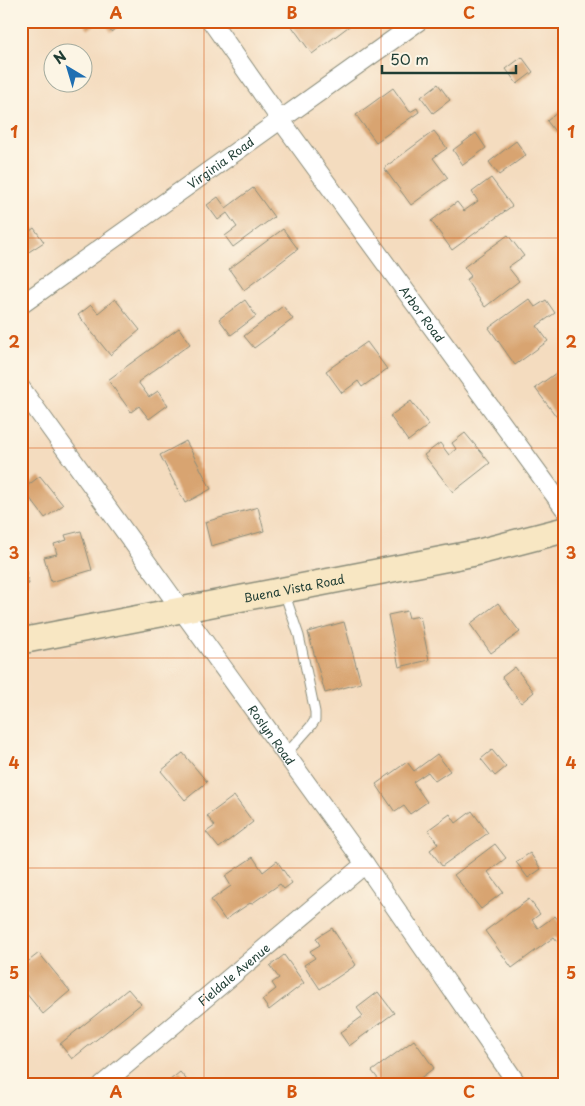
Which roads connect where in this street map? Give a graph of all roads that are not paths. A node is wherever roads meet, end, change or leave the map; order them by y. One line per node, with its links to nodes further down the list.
1 (211, 21): 3 (street, Arbor Road)
2 (418, 21): 3 (street, Virginia Road)
3 (280, 119): 4 (street, Virginia Road); 6 (street, Arbor Road)
4 (21, 305)
5 (21, 388): 9 (street, Roslyn Road)
6 (564, 508)
7 (564, 530): 8 (street, Buena Vista Road)
8 (283, 590): 9 (street, Buena Vista Road); 11 (lane)
9 (181, 609): 10 (street, Buena Vista Road); 11 (street, Roslyn Road)
10 (21, 641)
11 (286, 754): 12 (street, Roslyn Road)
12 (365, 864): 13 (street, Fieldale Avenue); 14 (street, Roslyn Road)
13 (102, 1085)
14 (518, 1085)

